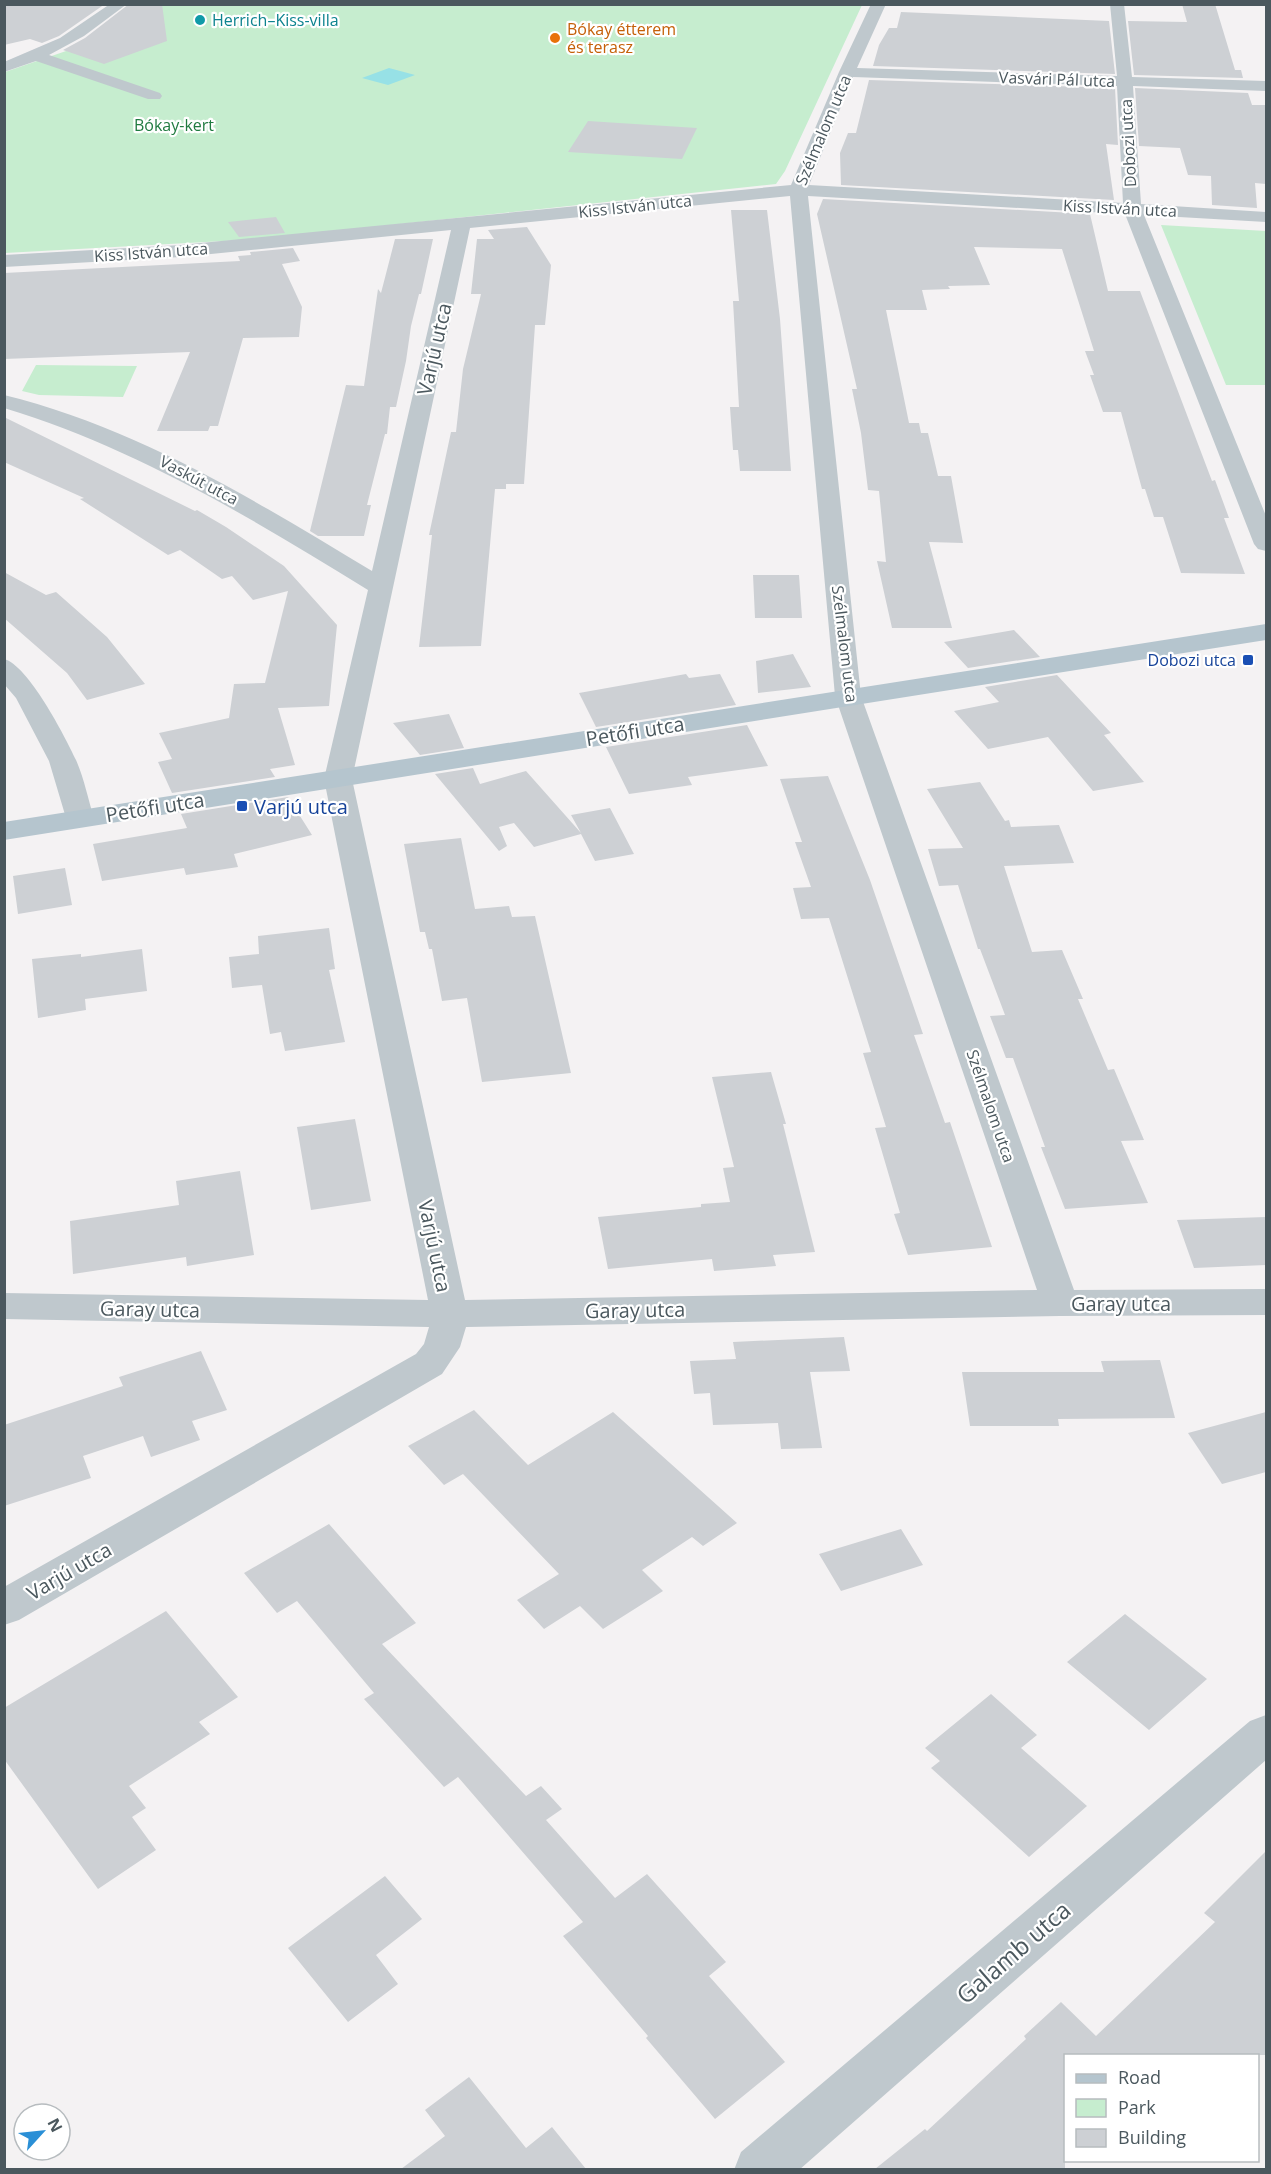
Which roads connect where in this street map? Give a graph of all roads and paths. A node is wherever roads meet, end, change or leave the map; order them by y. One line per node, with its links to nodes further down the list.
1 (120, 4): 4 (street)
2 (879, 4): 6 (street, Szélmalom utca)
3 (1117, 4): 7 (street, Dobozi utca)
4 (36, 56): 5 (street); 9 (street)
5 (4, 67)
6 (847, 72): 7 (street, Vasvári Pál utca); 10 (street, Szélmalom utca)
7 (1125, 81): 8 (street, Vasvári Pál utca); 11 (street, Dobozi utca)
8 (1266, 86)
9 (154, 96)
10 (798, 190): 11 (street, Kiss István utca); 13 (street, Kiss István utca); 20 (street, Szélmalom utca)
11 (1132, 209): 12 (street, Kiss István utca); 16 (street, Dobozi utca)
12 (1266, 217)
13 (462, 223): 14 (street, Kiss István utca); 17 (street, Varjú utca)
14 (4, 261)
15 (4, 401): 17 (street, Vaskút utca)
16 (1266, 544)
17 (381, 587): 21 (street, Varjú utca)
18 (1266, 632): 20 (main road, Petőfi utca)
19 (4, 668): 22 (street)
20 (848, 696): 21 (main road, Petőfi utca); 25 (street, Szélmalom utca)
21 (338, 779): 22 (main road, Petőfi utca); 27 (street, Varjú utca)
22 (80, 818): 23 (main road, Petőfi utca)
23 (4, 831)
24 (1266, 1302): 25 (street, Garay utca)
25 (1060, 1303): 27 (street, Garay utca)
26 (4, 1306): 27 (street, Garay utca)
27 (449, 1314): 28 (street, Varjú utca)
28 (4, 1608)
29 (1266, 1734): 30 (street, Galamb utca)
30 (759, 2169)

